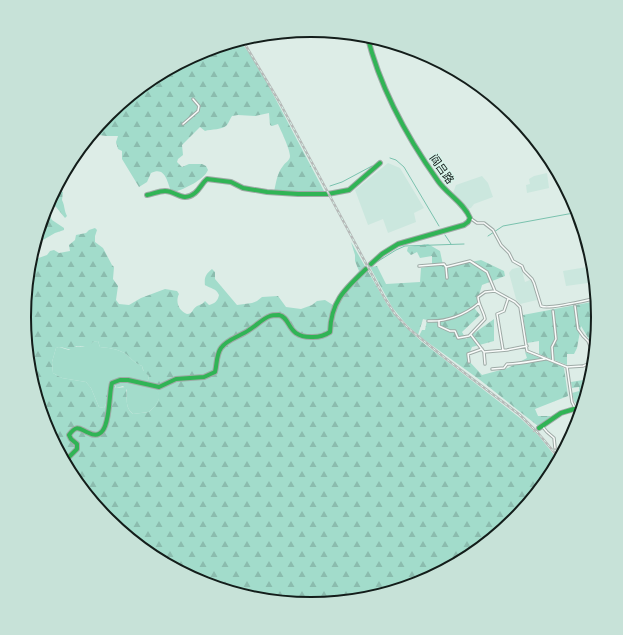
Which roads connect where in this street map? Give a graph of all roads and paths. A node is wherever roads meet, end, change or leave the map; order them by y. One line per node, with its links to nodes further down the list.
1 (369, 43): 6 (street, 阎吕路)
2 (193, 99): 3 (street)
3 (183, 124)
4 (380, 163): 5 (street)
5 (147, 195)
6 (470, 218): 7 (street); 14 (street)
7 (371, 264)
8 (419, 266): 9 (street)
9 (446, 267): 11 (street); 12 (street)
10 (366, 269): 36 (street)
11 (447, 278)
12 (495, 291): 13 (street); 15 (street)
13 (508, 299): 21 (street); 24 (street)
14 (591, 299)
15 (479, 303): 19 (street); 20 (street)
16 (575, 306): 22 (street)
17 (553, 311): 27 (street)
18 (428, 321): 19 (street)
19 (439, 321): 20 (street)
20 (471, 334): 23 (street)
21 (527, 346): 24 (street); 26 (street)
22 (590, 347)
23 (482, 349): 25 (street); 28 (street)
24 (503, 350): 25 (street)
25 (484, 352): 29 (street)
26 (546, 359): 27 (street); 32 (street)
27 (553, 361): 31 (street)
28 (468, 362)
29 (485, 364)
30 (588, 364): 31 (street)
31 (567, 367): 33 (street)
32 (492, 369)
33 (575, 408): 34 (street)
34 (541, 427): 35 (street)
35 (555, 448)
36 (69, 457)

